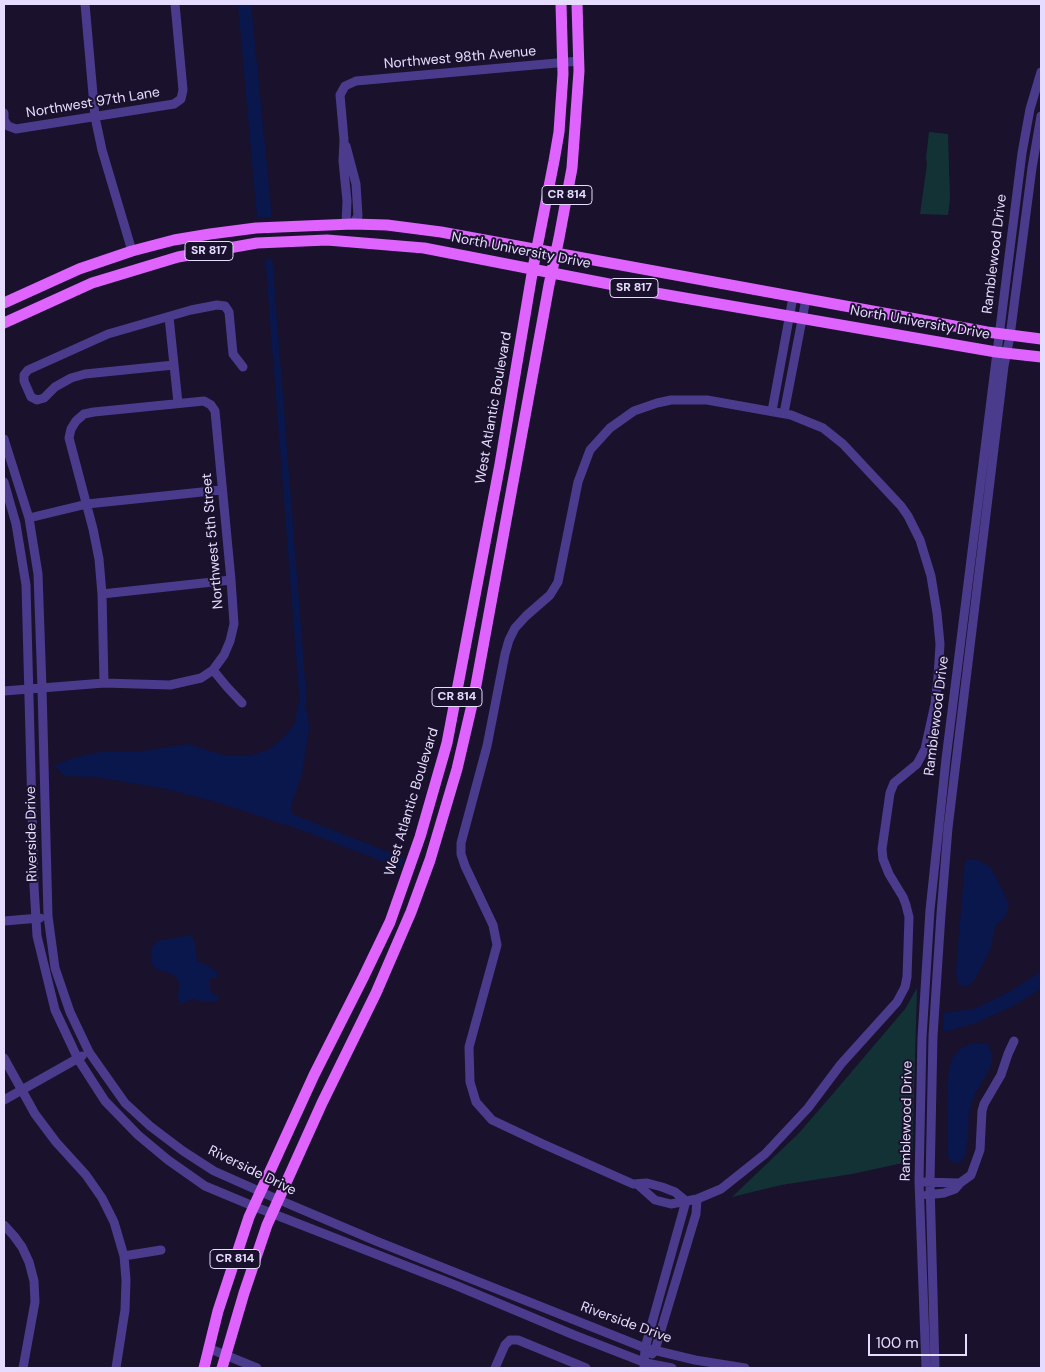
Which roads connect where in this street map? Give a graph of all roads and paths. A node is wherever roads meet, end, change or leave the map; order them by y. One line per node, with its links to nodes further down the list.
1 (85, 4): 10 (street)
2 (175, 4): 10 (street, Northwest 97th Lane)
3 (561, 4): 6 (main road, West Atlantic Boulevard / CR 814)
4 (577, 4): 5 (main road, CR 814)
5 (579, 61): 6 (street, Northwest 98th Avenue); 17 (main road, CR 814)
6 (563, 62): 11 (street, Northwest 98th Avenue); 15 (main road, West Atlantic Boulevard / CR 814)
7 (1041, 72): 28 (street, Ramblewood Drive)
8 (4, 113): 10 (street, Northwest 97th Lane)
9 (1041, 116): 29 (street, Ramblewood Drive)
10 (95, 117): 16 (street)
11 (349, 224): 12 (main road, North University Drive / SR 817); 13 (main road); 16 (main road, North University Drive / SR 817)
12 (387, 225): 14 (main road); 15 (main road, North University Drive / SR 817)
13 (327, 240): 14 (main road, North University Drive / SR 817); 20 (main road, North University Drive / SR 817)
14 (356, 241): 18 (main road, North University Drive / SR 817)
15 (537, 249): 17 (main road, North University Drive / SR 817); 18 (main road, West Atlantic Boulevard / CR 814)
16 (132, 251): 20 (main road); 23 (main road, North University Drive / SR 817)
17 (556, 252): 19 (main road, CR 814); 21 (main road, North University Drive / SR 817)
18 (533, 268): 19 (main road, North University Drive / SR 817); 64 (main road, West Atlantic Boulevard / CR 814)
19 (552, 272): 24 (main road, North University Drive / SR 817); 67 (main road, CR 814)
20 (108, 277): 27 (main road, North University Drive / SR 817)
21 (793, 297): 22 (main road, North University Drive / SR 817); 24 (street)
22 (806, 299): 26 (street); 28 (main road, North University Drive / SR 817)
23 (4, 303)
24 (790, 316): 26 (main road, North University Drive / SR 817); 36 (street)
25 (169, 317): 33 (street); 33 (street); 34 (street)
26 (802, 318): 31 (main road, North University Drive / SR 817); 37 (street)
27 (4, 324)
28 (998, 334): 29 (main road, North University Drive / SR 817); 31 (street, Ramblewood Drive)
29 (1010, 336): 30 (main road, North University Drive / SR 817); 31 (street, Ramblewood Drive)
30 (1041, 338)
31 (1001, 352): 32 (main road, North University Drive / SR 817); 60 (street, Ramblewood Drive); 61 (street, Ramblewood Drive)
32 (1041, 357)
33 (174, 365): 35 (street)
34 (243, 367)
35 (178, 403): 40 (street, Northwest 5th Street); 41 (street)
36 (772, 411): 37 (street); 63 (street)
37 (784, 413): 68 (street)
38 (4, 439): 42 (street, Riverside Drive)
39 (4, 482): 47 (street, Riverside Drive)
40 (222, 490): 41 (street); 43 (street, Northwest 5th Street)
41 (87, 504): 42 (street); 44 (street)
42 (29, 518): 48 (street, Riverside Drive)
43 (230, 580): 44 (street); 45 (street, Northwest 5th Street)
44 (102, 594): 46 (street)
45 (213, 670): 46 (street); 50 (street)
46 (104, 683): 48 (street)
47 (30, 688): 48 (street); 49 (street); 52 (street, Riverside Drive)
48 (42, 688): 51 (street, Riverside Drive)
49 (4, 691)
50 (242, 703)
51 (48, 916): 52 (street); 55 (street, Riverside Drive)
52 (35, 918): 53 (street); 57 (street, Riverside Drive)
53 (4, 921)
54 (1014, 1041): 62 (street)
55 (88, 1052): 57 (street); 64 (street, Riverside Drive)
56 (4, 1058): 58 (street)
57 (78, 1059): 58 (street); 70 (street, Riverside Drive)
58 (21, 1091): 59 (street); 74 (street)
59 (4, 1100)
60 (919, 1181): 61 (street); 66 (street, Ramblewood Drive)
61 (930, 1182): 62 (street); 65 (street, Ramblewood Drive)
62 (960, 1183): 65 (street)
63 (637, 1184): 69 (street); 69 (street)
64 (260, 1192): 67 (street, Riverside Drive); 70 (main road, West Atlantic Boulevard / CR 814)
65 (931, 1194): 66 (street); 90 (street, Ramblewood Drive)
66 (920, 1195): 89 (street, Ramblewood Drive)
67 (277, 1199): 71 (main road, CR 814); 76 (street, Riverside Drive)
68 (697, 1199): 69 (street); 77 (street)
69 (686, 1200): 76 (street)
70 (253, 1206): 71 (street, Riverside Drive); 75 (main road, West Atlantic Boulevard / CR 814)
71 (272, 1213): 78 (main road, CR 814); 79 (street, Riverside Drive)
72 (4, 1225): 80 (street)
73 (161, 1250): 74 (street)
74 (124, 1256): 81 (street)
75 (208, 1348): 78 (street); 82 (main road, West Atlantic Boulevard / CR 814)
76 (645, 1348): 77 (street, Riverside Drive); 79 (street)
77 (655, 1350): 79 (street); 88 (street, Riverside Drive)
78 (226, 1354): 83 (main road, CR 814); 84 (street)
79 (645, 1365): 87 (street, Riverside Drive)
80 (23, 1368)
81 (116, 1368)
82 (204, 1368)
83 (222, 1368)
84 (257, 1368)
85 (495, 1368): 86 (street)
86 (586, 1368)
87 (672, 1368)
88 (745, 1368)
89 (926, 1368)
90 (935, 1368)

